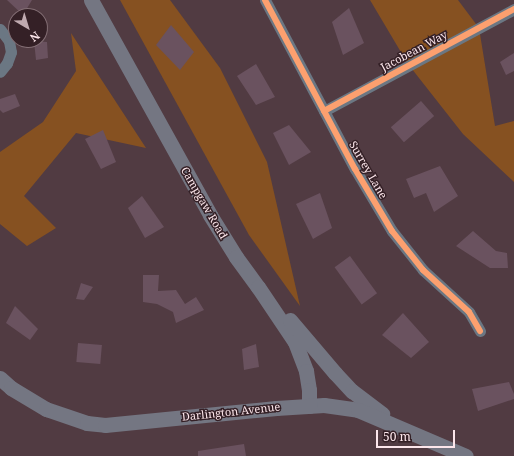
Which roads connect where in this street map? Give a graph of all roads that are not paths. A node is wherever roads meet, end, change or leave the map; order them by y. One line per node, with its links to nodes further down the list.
1 (91, 0): 7 (main road, Campgaw Road)
2 (265, 0): 6 (street, Surrey Lane)
3 (514, 9): 6 (street, Jacobean Way)
4 (0, 29): 5 (street)
5 (0, 72)
6 (324, 111): 8 (street, Surrey Lane)
7 (258, 287): 10 (main road, Campgaw Road); 11 (main road)
8 (480, 331)
9 (0, 378): 10 (main road, Darlington Avenue)
10 (308, 406): 11 (main road, Darlington Avenue)
11 (398, 427): 12 (main road, Darlington Avenue)
12 (466, 456)

